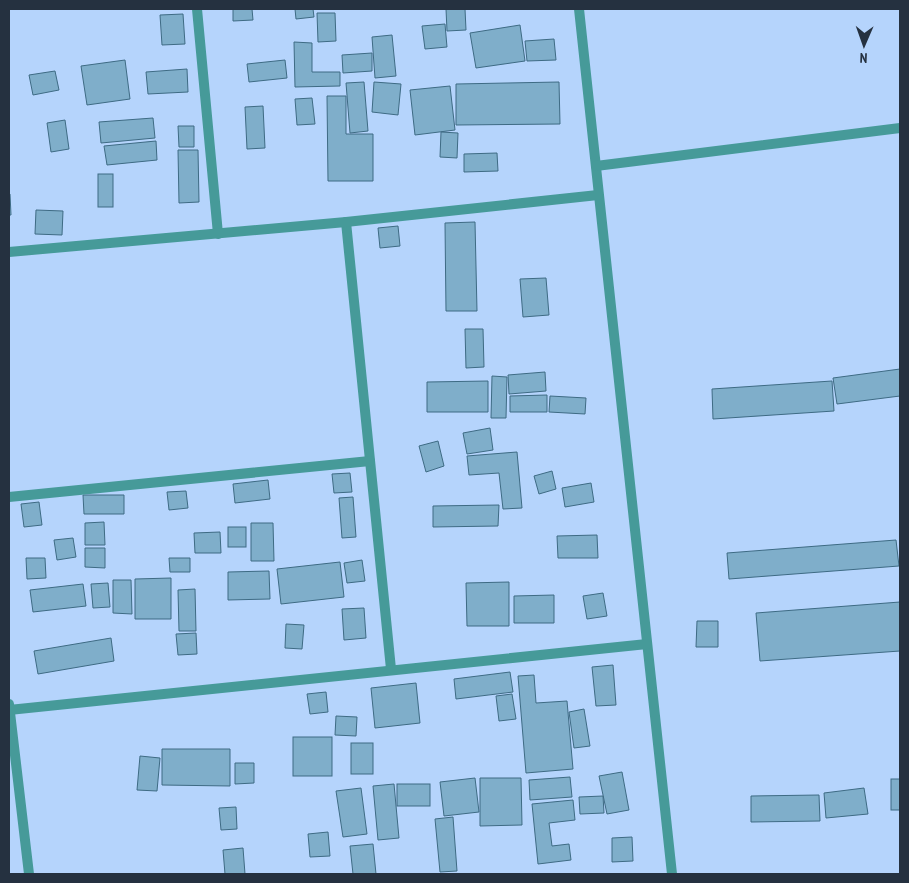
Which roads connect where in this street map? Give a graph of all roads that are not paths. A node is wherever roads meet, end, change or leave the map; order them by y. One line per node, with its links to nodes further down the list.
1 (198, 9): 7 (street)
2 (579, 9): 4 (street)
3 (900, 128): 4 (street)
4 (596, 166): 5 (street)
5 (598, 195): 6 (street); 11 (street)
6 (346, 222): 7 (street); 9 (street)
7 (218, 234): 8 (street)
8 (9, 252)
9 (370, 461): 10 (street); 12 (street)
10 (9, 497)
11 (647, 644): 12 (street); 16 (street)
12 (391, 669): 14 (street)
13 (9, 704): 14 (street)
14 (9, 710): 15 (street)
15 (30, 874)
16 (672, 874)

